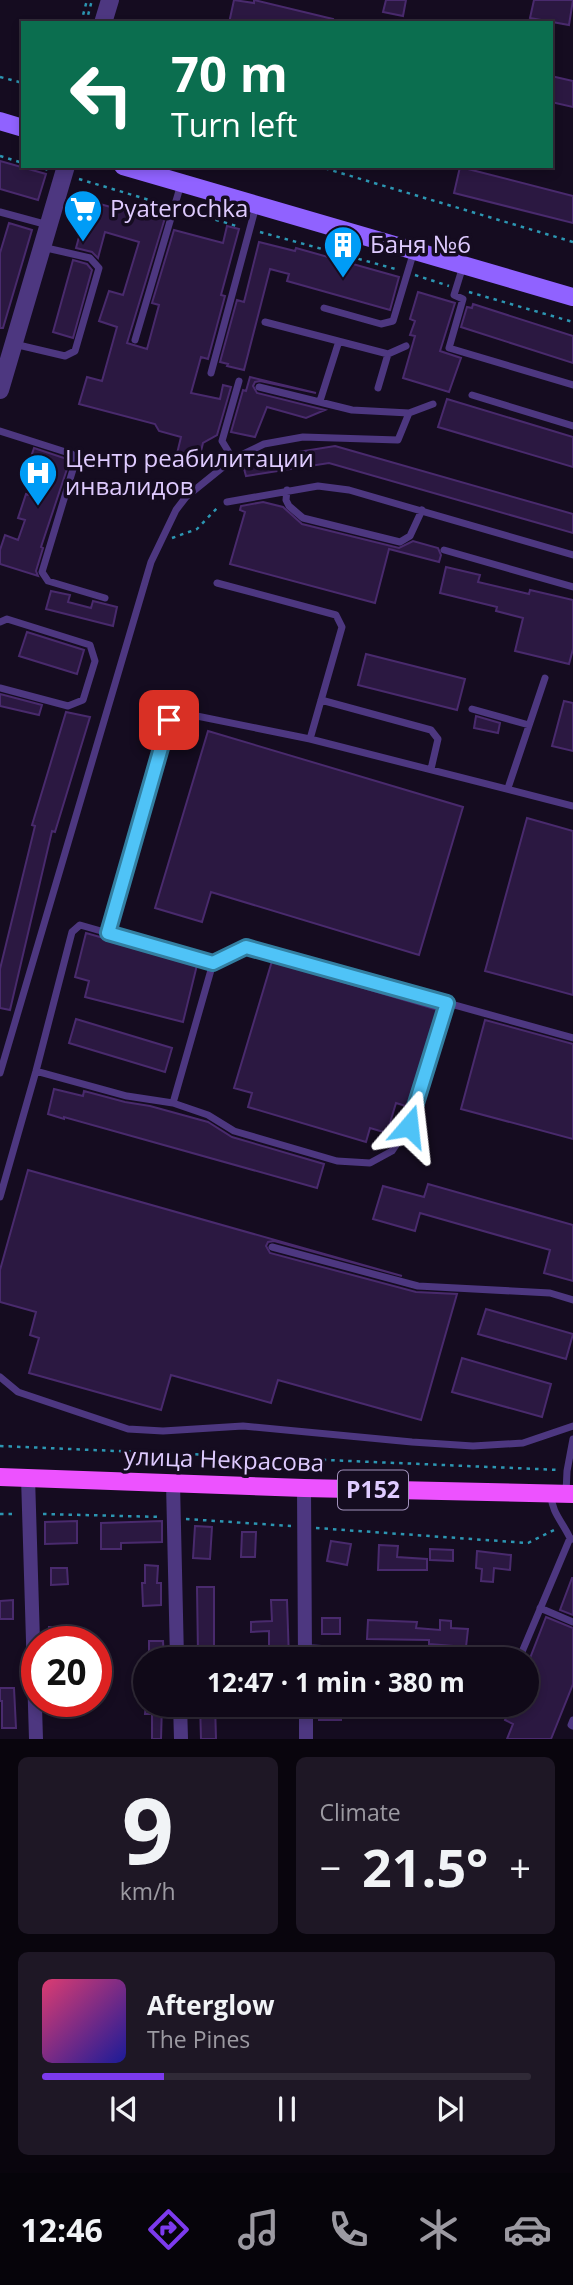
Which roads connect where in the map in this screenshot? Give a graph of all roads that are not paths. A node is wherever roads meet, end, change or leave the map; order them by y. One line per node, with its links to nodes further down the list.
1 (110, 0): 2 (street)
2 (104, 21)
3 (0, 121): 4 (main road)
4 (21, 127)
5 (0, 131): 6 (main road)
6 (21, 137)
7 (130, 168): 10 (main road)
8 (166, 168): 17 (main road)
9 (64, 170): 13 (street)
10 (181, 183): 11 (main road); 21 (lane)
11 (256, 205): 15 (main road); 26 (lane)
12 (0, 212): 13 (lane)
13 (49, 225): 14 (street)
14 (42, 247): 24 (street); 24 (lane)
15 (414, 251): 16 (main road); 19 (lane)
16 (463, 265): 18 (main road); 28 (lane)
17 (573, 285)
18 (573, 297)
19 (324, 308)
20 (265, 322): 22 (lane)
21 (135, 340)
22 (339, 341): 25 (lane); 33 (lane)
23 (406, 346): 25 (lane)
24 (8, 352): 31 (street)
25 (388, 354): 30 (lane)
26 (211, 373)
27 (239, 381): 38 (lane)
28 (573, 385)
29 (259, 387): 33 (lane)
30 (378, 388)
31 (0, 390)
32 (472, 395): 36 (lane)
33 (320, 401): 35 (lane)
34 (433, 404): 35 (lane)
35 (409, 413): 38 (lane)
36 (573, 426)
37 (0, 431): 46 (lane)
38 (233, 459): 62 (lane)
39 (287, 491): 40 (lane); 41 (lane); 41 (lane)
40 (227, 502)
41 (422, 510): 43 (lane)
42 (444, 550): 45 (lane)
43 (573, 555)
44 (217, 583): 50 (lane)
45 (573, 587)
46 (105, 598)
47 (0, 622): 49 (lane)
48 (545, 678): 52 (lane)
49 (0, 688)
50 (321, 700): 53 (lane); 54 (lane)
51 (472, 709): 52 (lane)
52 (529, 725): 55 (lane)
53 (310, 739): 54 (lane); 57 (lane)
54 (431, 769): 55 (lane)
55 (508, 788): 56 (lane)
56 (573, 806)
57 (108, 933): 58 (lane); 61 (lane)
58 (213, 963): 59 (lane); 63 (lane)
59 (447, 1003): 60 (lane); 63 (lane)
60 (573, 1038)
61 (36, 1071): 63 (lane); 64 (lane)
62 (0, 1073)
63 (173, 1103)
64 (0, 1197)
65 (272, 1247): 66 (lane)
66 (573, 1300)
67 (0, 1377): 68 (lane)
68 (573, 1426)
69 (573, 1438): 74 (lane)
70 (0, 1477): 71 (main road, улица Некрасова / Р152)
71 (28, 1477): 72 (main road, улица Некрасова / Р152); 85 (street)
72 (173, 1483): 73 (main road, улица Некрасова / Р152); 78 (street)
73 (304, 1488): 74 (main road, улица Некрасова / Р152); 79 (street)
74 (563, 1494): 75 (lane)
75 (571, 1538): 76 (lane)
76 (540, 1608): 77 (lane); 80 (lane)
77 (573, 1622)
78 (177, 1647)
79 (305, 1647)
80 (524, 1647)
81 (180, 1717): 86 (street)
82 (306, 1717): 87 (street)
83 (573, 1720): 84 (lane)
84 (573, 1726)
85 (36, 1739)
86 (181, 1739)
87 (306, 1739)

